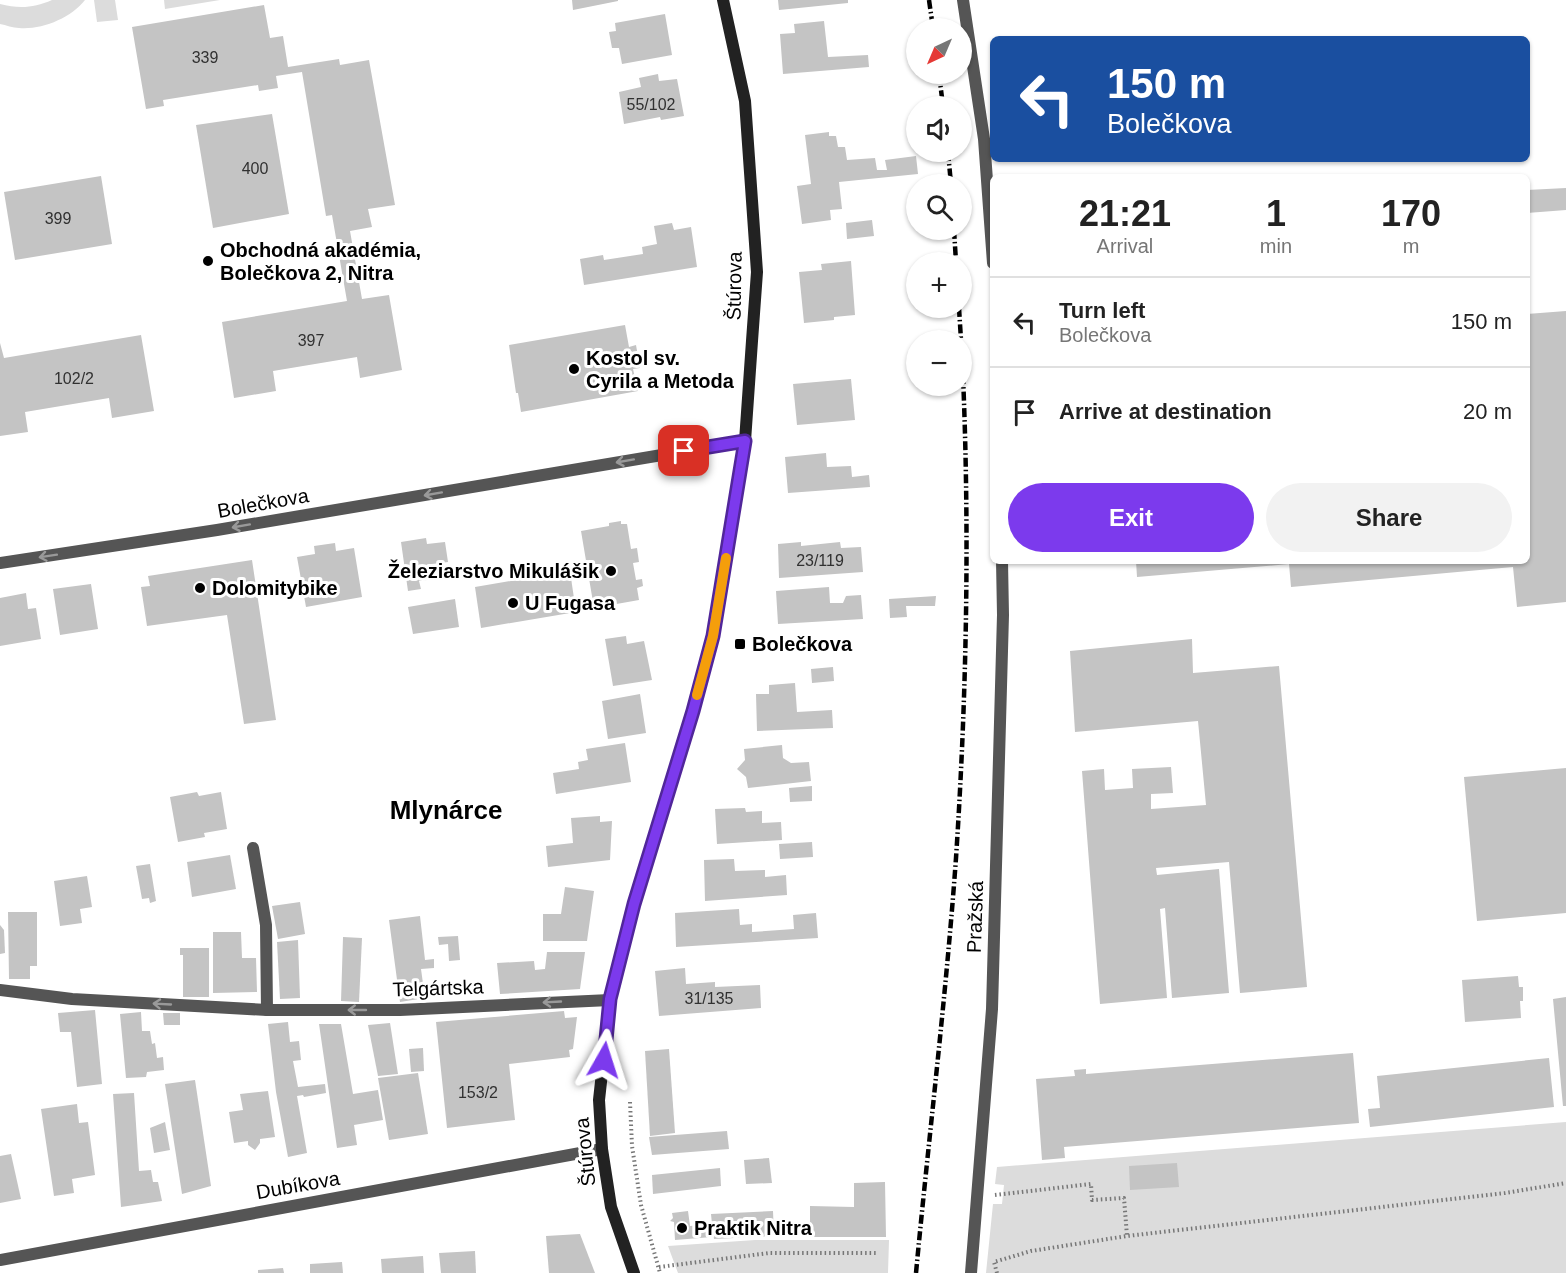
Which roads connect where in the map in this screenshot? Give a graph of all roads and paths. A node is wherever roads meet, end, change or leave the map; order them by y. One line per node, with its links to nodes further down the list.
1 (723, 0): 4 (street, Štúrova)
2 (963, 0): 3 (street)
3 (990, 222)
4 (745, 441): 5 (street, Bolečkova, one-way to 5); 9 (street, Štúrova)
5 (0, 563)
6 (1002, 564): 21 (street, Pražská)
7 (253, 848): 10 (street)
8 (0, 990): 10 (street, Telgártska, one-way to 8)
9 (610, 999): 10 (street, Telgártska, one-way to 10); 12 (street, Štúrova)
10 (267, 1010)
11 (630, 1102): 18 (path)
12 (602, 1149): 17 (street, Dubíkova); 19 (street, Štúrova)
13 (1566, 1183): 15 (path)
14 (992, 1196): 15 (path)
15 (1126, 1236): 22 (path)
16 (878, 1253): 18 (path)
17 (0, 1260)
18 (659, 1267): 20 (path)
19 (634, 1273)
20 (660, 1273)
21 (971, 1273)
22 (997, 1273)

